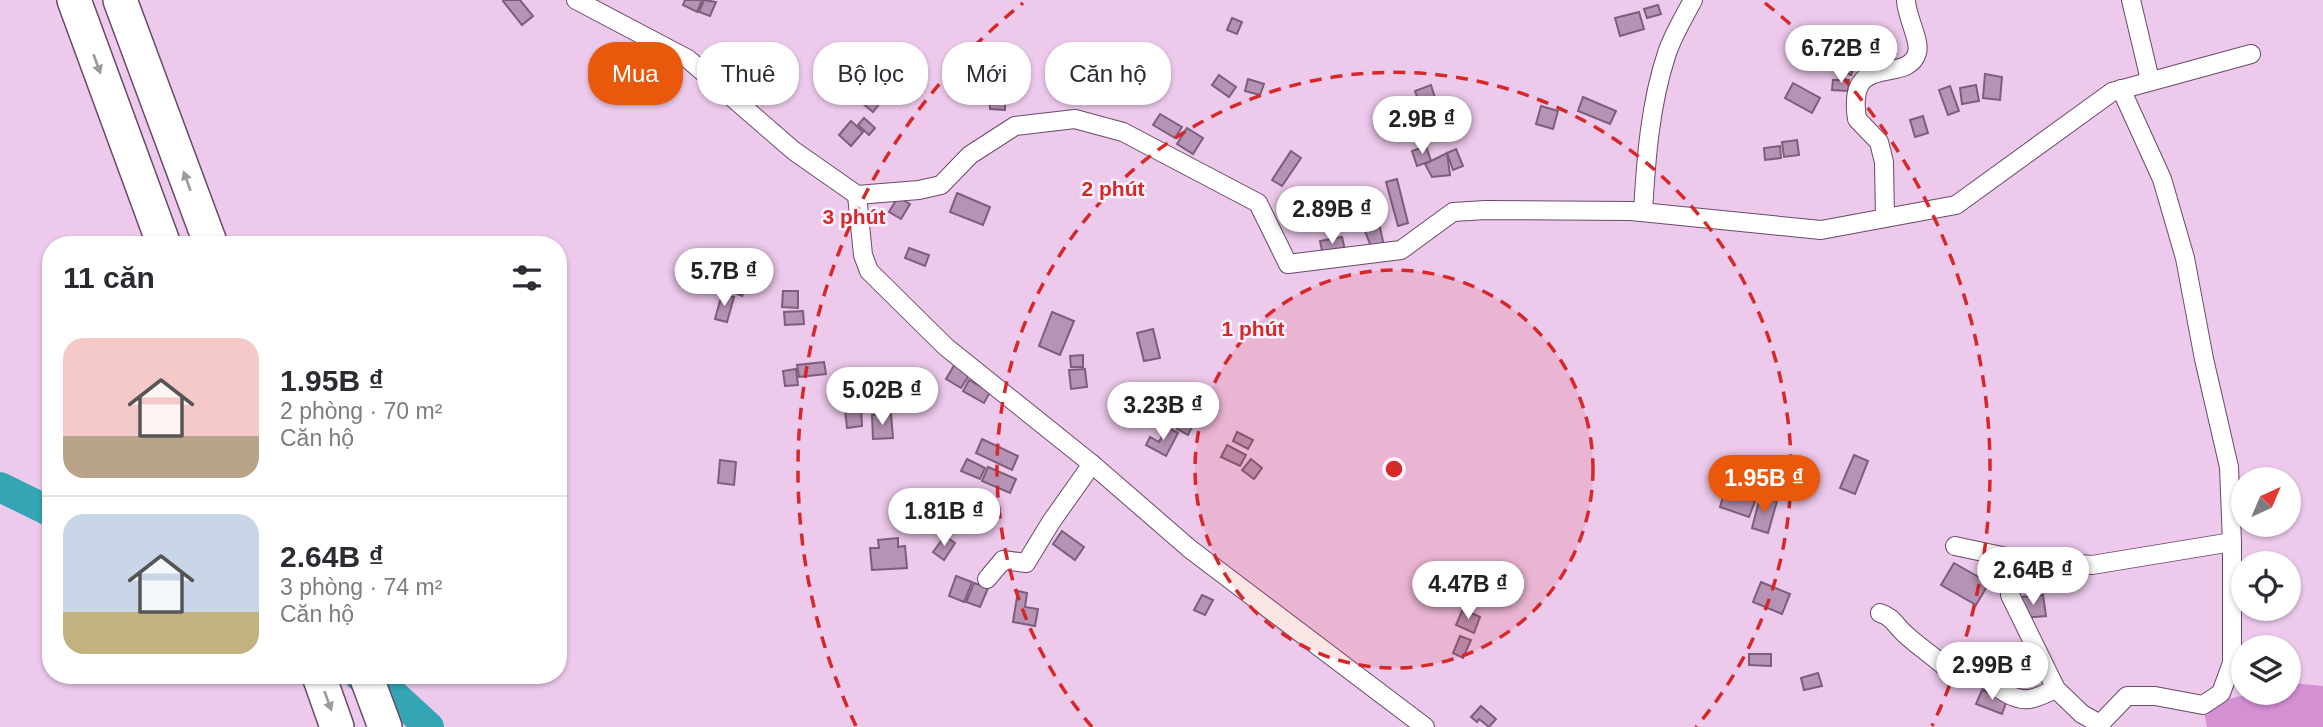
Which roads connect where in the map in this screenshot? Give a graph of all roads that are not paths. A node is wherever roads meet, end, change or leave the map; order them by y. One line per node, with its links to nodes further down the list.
1 (74, 0): 13 (highway, one-way to 13)
2 (120, 0): 14 (highway, one-way to 2)
3 (576, 0): 10 (street)
4 (1693, 0): 11 (street)
5 (1906, 0): 12 (street)
6 (2131, 0): 8 (street)
7 (2251, 54): 8 (street)
8 (2150, 80): 9 (street)
9 (2121, 89): 12 (street); 16 (street)
10 (857, 195): 11 (street); 15 (street)
11 (1643, 212): 12 (street)
12 (1885, 218)
13 (161, 236)
14 (208, 236)
15 (1093, 464): 18 (street); 27 (street)
16 (2232, 542): 17 (street); 24 (street)
17 (1955, 546)
18 (986, 579)
19 (2010, 595): 23 (street)
20 (1880, 613): 23 (street)
21 (322, 684): 25 (highway, one-way to 25)
22 (369, 684): 26 (highway)
23 (2056, 689): 24 (street)
24 (2100, 726)
25 (337, 727)
26 (384, 727)
27 (1425, 727)

